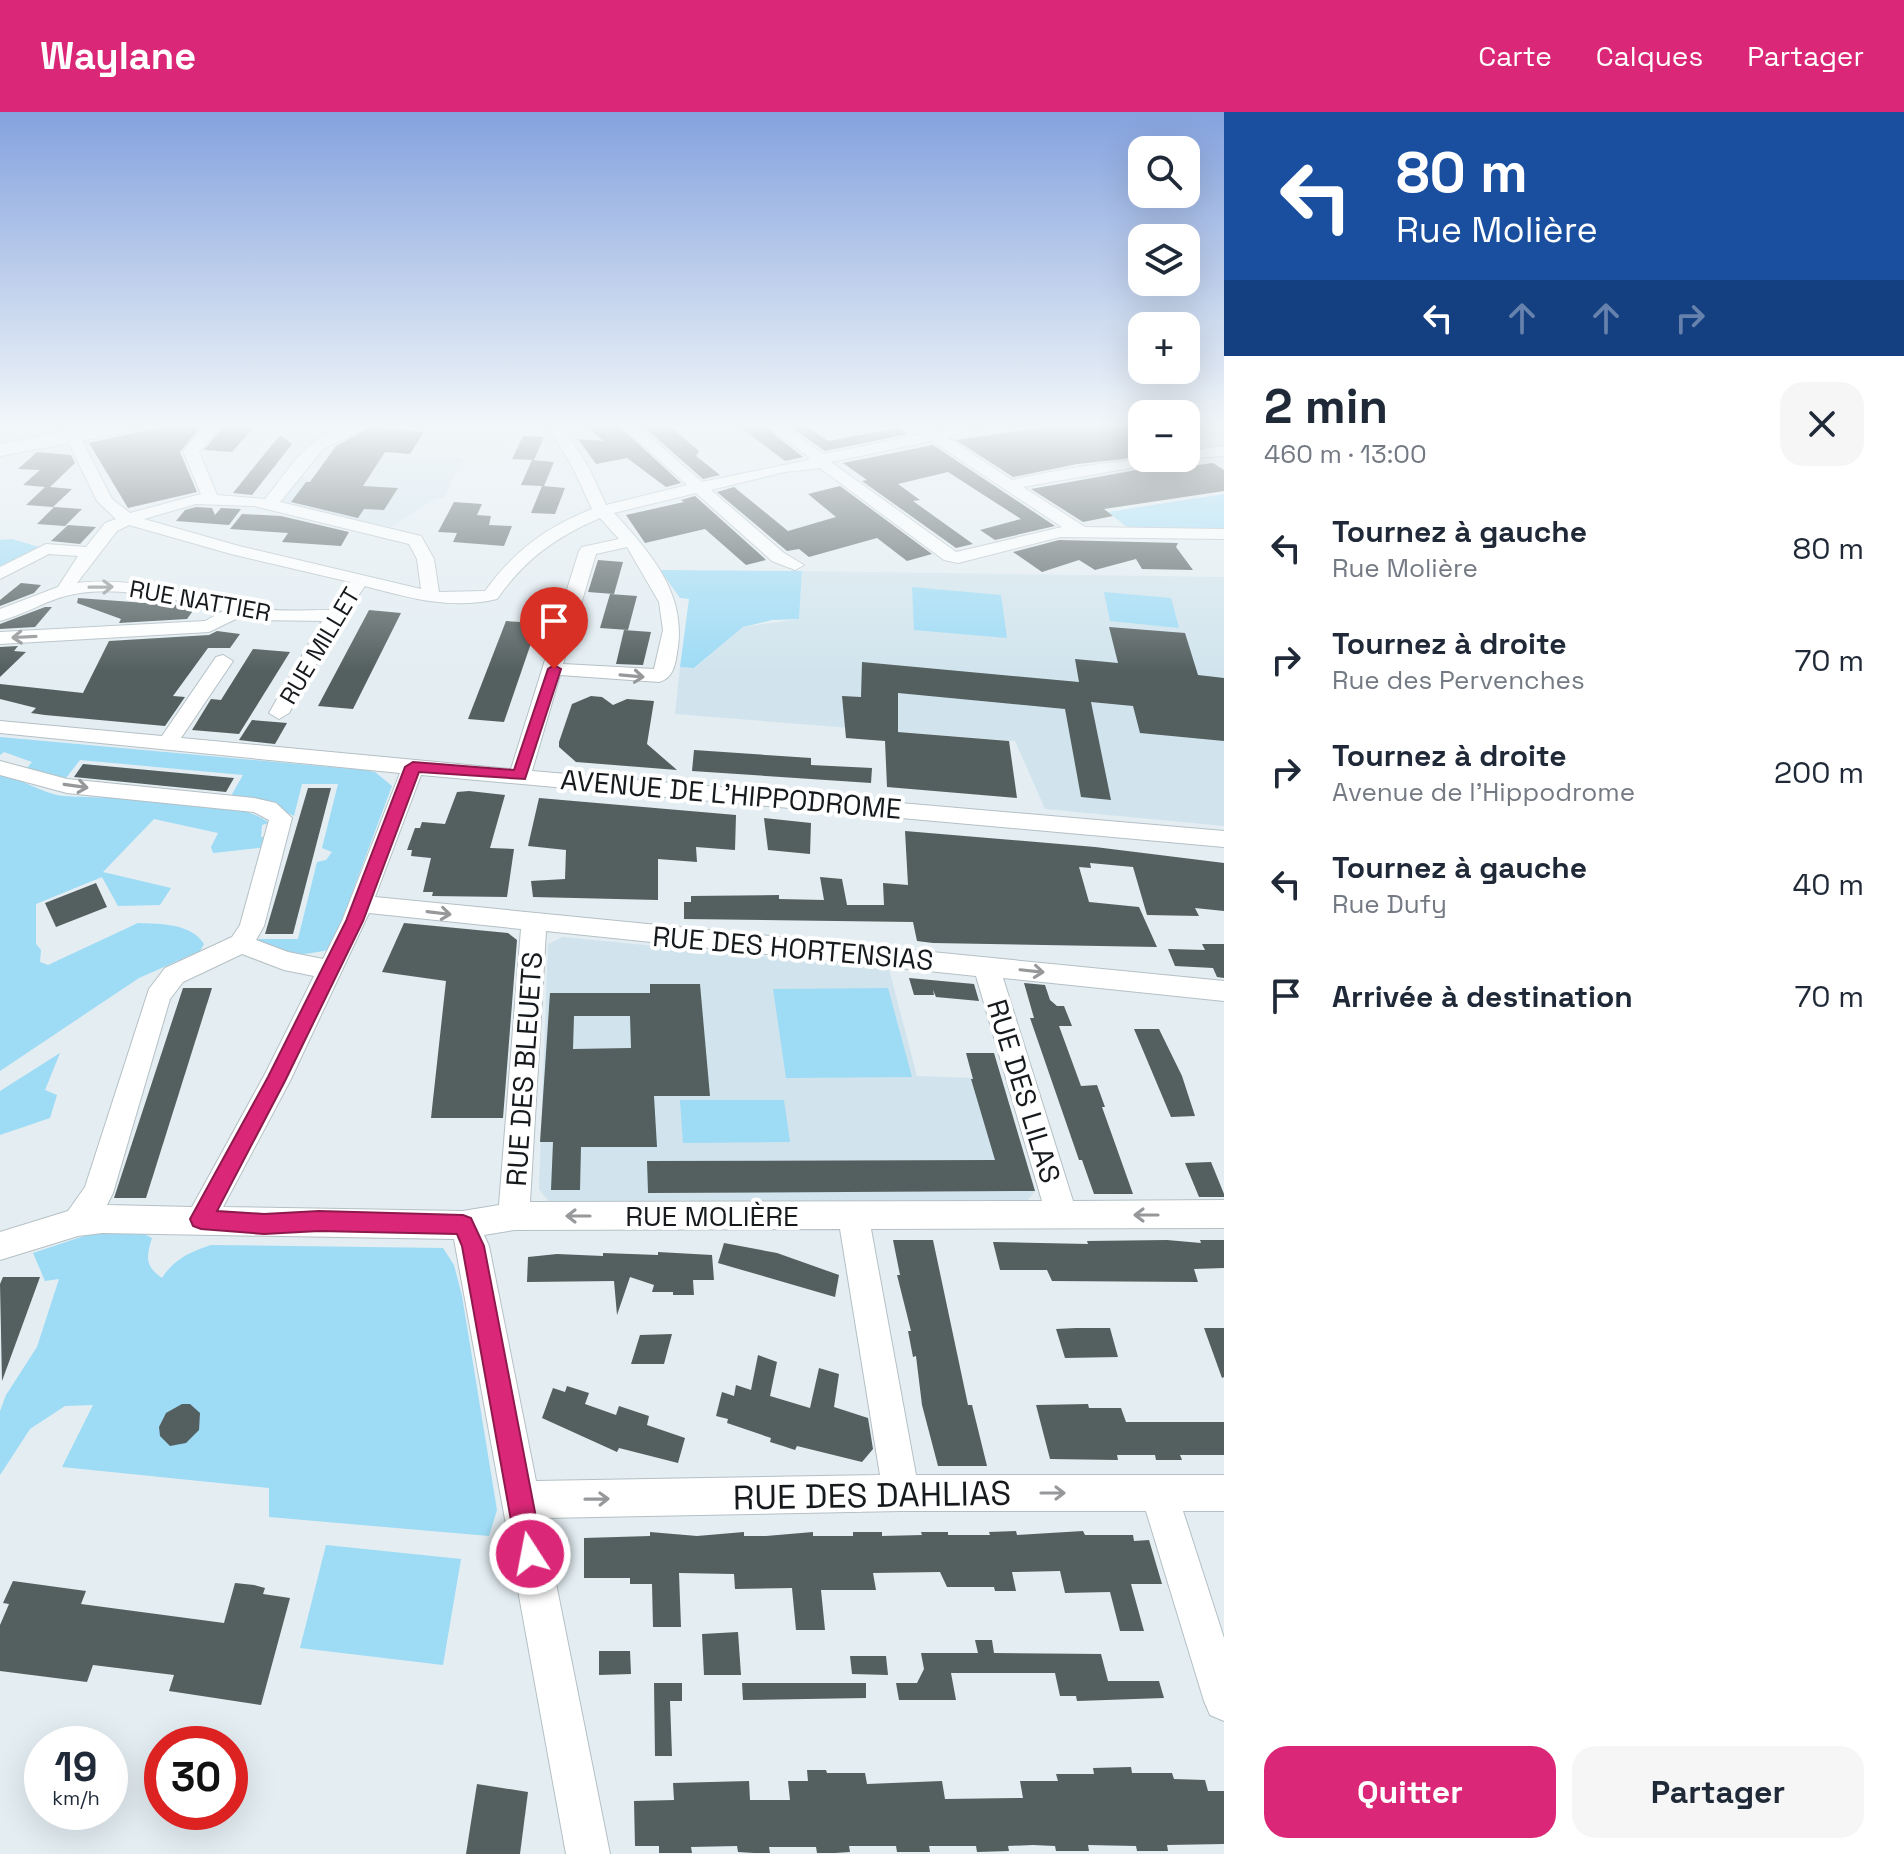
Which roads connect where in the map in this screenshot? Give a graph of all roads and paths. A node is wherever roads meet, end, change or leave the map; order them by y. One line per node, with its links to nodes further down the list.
1 (115, 508): 10 (street)
2 (160, 508): 10 (street)
3 (283, 508): 18 (street)
4 (601, 508): 9 (street)
5 (615, 508): 9 (street)
6 (724, 508): 15 (street)
7 (886, 508): 11 (street)
8 (1046, 508): 11 (street)
9 (603, 511): 13 (street); 18 (street)
10 (128, 518): 14 (street); 17 (street)
11 (1079, 531): 12 (street)
12 (1224, 534)
13 (631, 541): 25 (street); 25 (street, one-way to 13)
14 (89, 552): 16 (street); 19 (street)
15 (795, 565)
16 (0, 574)
17 (351, 577): 18 (street); 22 (street, RUE MILLET)
18 (431, 588)
19 (65, 590): 20 (street, RUE NATTIER, one-way to 20); 21 (street, RUE NATTIER)
20 (237, 611): 22 (street, RUE NATTIER); 23 (street, one-way to 23)
21 (0, 615)
22 (334, 616): 26 (street, RUE MILLET)
23 (0, 638)
24 (223, 661): 28 (street)
25 (554, 669): 31 (street)
26 (279, 713)
27 (0, 727): 28 (street, AVENUE DE L'HIPPODROME)
28 (167, 744): 29 (street, AVENUE DE L'HIPPODROME)
29 (413, 767): 31 (street, AVENUE DE L'HIPPODROME); 33 (street)
30 (0, 768): 35 (street, one-way to 35)
31 (520, 775): 32 (street, AVENUE DE L'HIPPODROME)
32 (1224, 839)
33 (362, 904): 34 (street, RUE DES HORTENSIAS, one-way to 34); 37 (street)
34 (534, 923): 36 (street, RUE DES HORTENSIAS); 41 (street, RUE DES BLEUETS)
35 (241, 944): 37 (street); 44 (street)
36 (986, 966): 38 (street, RUE DES HORTENSIAS, one-way to 38); 40 (street, RUE DES LILAS)
37 (330, 970): 43 (street)
38 (1224, 991)
39 (1224, 1214): 40 (street, RUE MOLIÈRE, one-way to 40)
40 (1062, 1215): 42 (street, RUE MOLIÈRE)
41 (514, 1216): 42 (street, RUE MOLIÈRE, one-way to 41); 45 (street, RUE MOLIÈRE)
42 (853, 1216): 47 (street)
43 (201, 1219): 44 (street, RUE MOLIÈRE); 45 (street, RUE MOLIÈRE)
44 (78, 1222): 46 (street, RUE MOLIÈRE)
45 (463, 1225): 50 (street)
46 (0, 1246)
47 (901, 1493): 49 (street, RUE DES DAHLIAS, one-way to 49); 50 (street, RUE DES DAHLIAS, one-way to 47)
48 (1224, 1493): 49 (street, RUE DES DAHLIAS)
49 (1159, 1494): 51 (street)
50 (519, 1500): 52 (street)
51 (1224, 1701)
52 (588, 1854)

